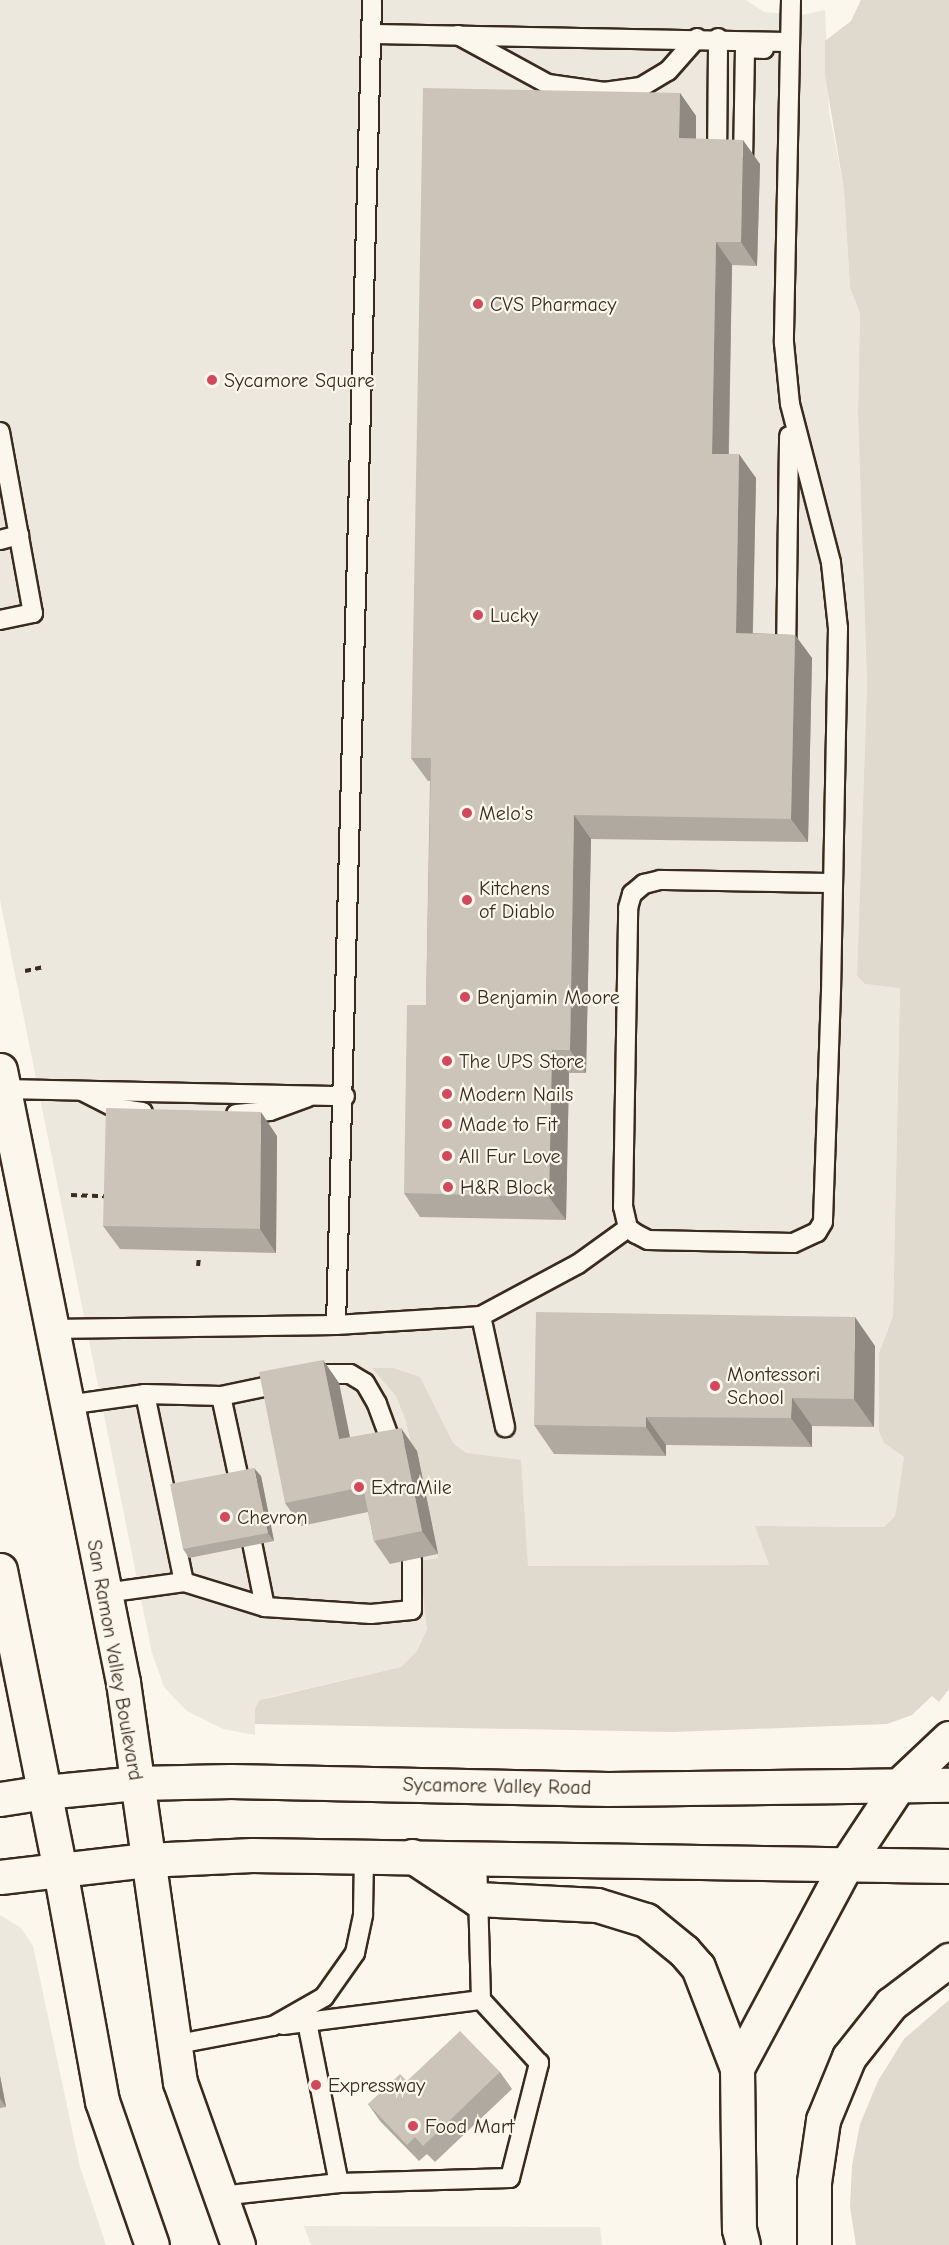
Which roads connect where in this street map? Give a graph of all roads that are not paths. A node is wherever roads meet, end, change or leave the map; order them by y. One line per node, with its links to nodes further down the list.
1 (372, 0): 3 (lane)
2 (791, 0): 7 (lane)
3 (371, 34): 4 (lane); 20 (lane)
4 (456, 34): 5 (lane); 5 (lane)
5 (697, 38): 6 (lane)
6 (718, 38): 7 (lane); 8 (lane)
7 (790, 46): 9 (lane); 10 (lane)
8 (717, 162)
9 (743, 163)
10 (790, 404): 15 (lane); 16 (lane)
11 (0, 432): 12 (lane)
12 (19, 535): 13 (lane); 14 (lane)
13 (0, 540)
14 (0, 620)
15 (786, 657)
16 (833, 883): 23 (lane); 23 (lane)
17 (2, 1079): 18 (lane); 26 (main road, San Ramon Valley Boulevard)
18 (80, 1090): 19 (lane); 21 (lane)
19 (312, 1095): 20 (lane); 22 (lane)
20 (345, 1096): 25 (lane)
21 (166, 1113)
22 (213, 1114)
23 (628, 1228): 24 (lane)
24 (481, 1316): 25 (lane); 30 (lane)
25 (336, 1325): 26 (lane)
26 (52, 1329): 29 (main road, San Ramon Valley Boulevard)
27 (145, 1394): 28 (lane); 29 (lane); 34 (lane)
28 (221, 1396): 31 (lane); 36 (lane)
29 (68, 1405): 35 (main road, San Ramon Valley Boulevard)
30 (506, 1427)
31 (395, 1455)
32 (412, 1560): 36 (lane)
33 (0, 1570): 41 (main road)
34 (184, 1582): 35 (lane); 36 (lane)
35 (105, 1593): 38 (main road, San Ramon Valley Boulevard)
36 (265, 1607)
37 (949, 1738): 40 (main road)
38 (136, 1783): 40 (main road, Sycamore Valley Road); 41 (main road, Sycamore Valley Road); 46 (main road, San Ramon Valley Boulevard)
39 (949, 1785): 40 (main road, Sycamore Valley Road)
40 (898, 1786): 47 (main road)
41 (45, 1792): 42 (main road, Sycamore Valley Road); 49 (main road)
42 (0, 1799)
43 (364, 1856): 44 (main road); 46 (main road); 55 (lane)
44 (412, 1856): 45 (main road); 51 (main road)
45 (477, 1857): 47 (main road); 51 (lane)
46 (146, 1860): 49 (main road); 56 (main road, San Ramon Valley Boulevard)
47 (847, 1863): 48 (main road); 57 (main road)
48 (949, 1866)
49 (60, 1870): 50 (main road); 60 (main road)
50 (0, 1877)
51 (477, 1899): 53 (lane); 57 (main road)
52 (949, 1960): 63 (main road)
53 (481, 2000): 54 (lane); 58 (lane)
54 (307, 2022): 55 (lane); 58 (lane)
55 (273, 2026): 56 (lane)
56 (173, 2046): 59 (main road, San Ramon Valley Boulevard)
57 (737, 2068): 62 (main road)
58 (339, 2183): 59 (lane)
59 (220, 2196): 61 (main road, San Ramon Valley Boulevard)
60 (152, 2245)
61 (238, 2245)
62 (743, 2245)
63 (814, 2245)

